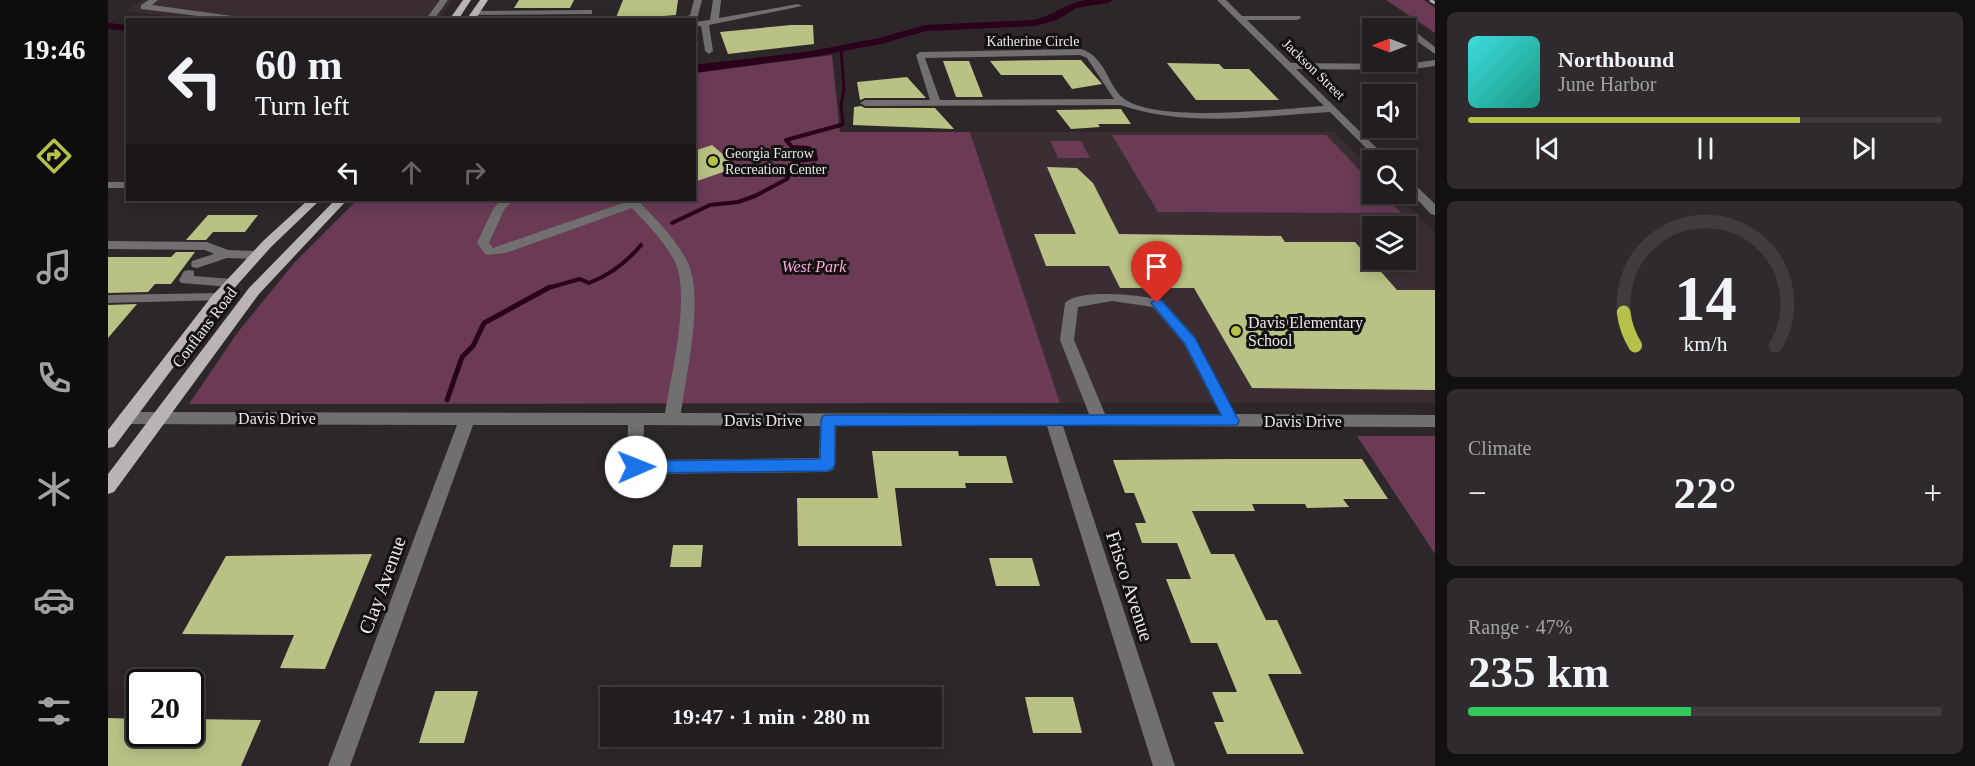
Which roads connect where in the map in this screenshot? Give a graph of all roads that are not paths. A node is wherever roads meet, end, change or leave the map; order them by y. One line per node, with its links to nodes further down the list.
1 (154, 0): 14 (street)
2 (444, 0): 15 (street)
3 (467, 0): 16 (main road)
4 (484, 0): 11 (main road)
5 (505, 0): 12 (street)
6 (594, 0): 13 (street)
7 (1221, 0): 18 (street, Jackson Street)
8 (697, 3): 9 (street); 17 (street)
9 (717, 3): 20 (street)
10 (798, 6): 20 (street)
11 (473, 16): 12 (street)
12 (495, 16): 13 (street)
13 (588, 16)
14 (238, 18)
15 (431, 18)
16 (454, 18)
17 (689, 18)
18 (1240, 18): 19 (street); 26 (street, Jackson Street)
19 (1298, 18)
20 (710, 23): 21 (street); 23 (street)
21 (696, 25)
22 (1416, 37): 24 (street)
23 (709, 51)
24 (1435, 51)
25 (1435, 63): 26 (street)
26 (1290, 66): 30 (street, Jackson Street)
27 (1121, 102): 29 (street); 29 (street, Katherine Circle); 30 (street)
28 (865, 103): 29 (street)
29 (936, 103)
30 (1332, 108): 31 (street, Jackson Street)
31 (1374, 150)
32 (108, 185): 33 (street)
33 (126, 185)
34 (1416, 192): 39 (street)
35 (313, 201): 42 (main road, Conflans Road)
36 (340, 201): 46 (main road, Conflans Road)
37 (506, 201): 38 (street)
38 (633, 201): 50 (street)
39 (1435, 211)
40 (108, 244): 41 (street)
41 (226, 254): 42 (street); 43 (street)
42 (257, 255): 43 (main road, Conflans Road)
43 (231, 283): 44 (main road, Conflans Road)
44 (219, 297): 45 (street); 47 (main road, Conflans Road)
45 (108, 299)
46 (159, 417): 47 (street, Davis Drive); 48 (street, Davis Drive); 57 (main road, Conflans Road)
47 (126, 418): 56 (main road, Conflans Road)
48 (467, 419): 49 (street, Davis Drive); 58 (street, Clay Avenue)
49 (636, 419): 50 (street, Davis Drive); 51 (street)
50 (672, 420): 51 (street, Davis Drive)
51 (828, 420): 52 (street, Davis Drive)
52 (1053, 420): 53 (street, Davis Drive); 59 (street, Frisco Avenue)
53 (1100, 420): 54 (street, Davis Drive); 54 (street)
54 (1232, 421): 55 (street, Davis Drive)
55 (1435, 421)
56 (108, 442)
57 (108, 487)
58 (339, 766)
59 (1164, 766)

